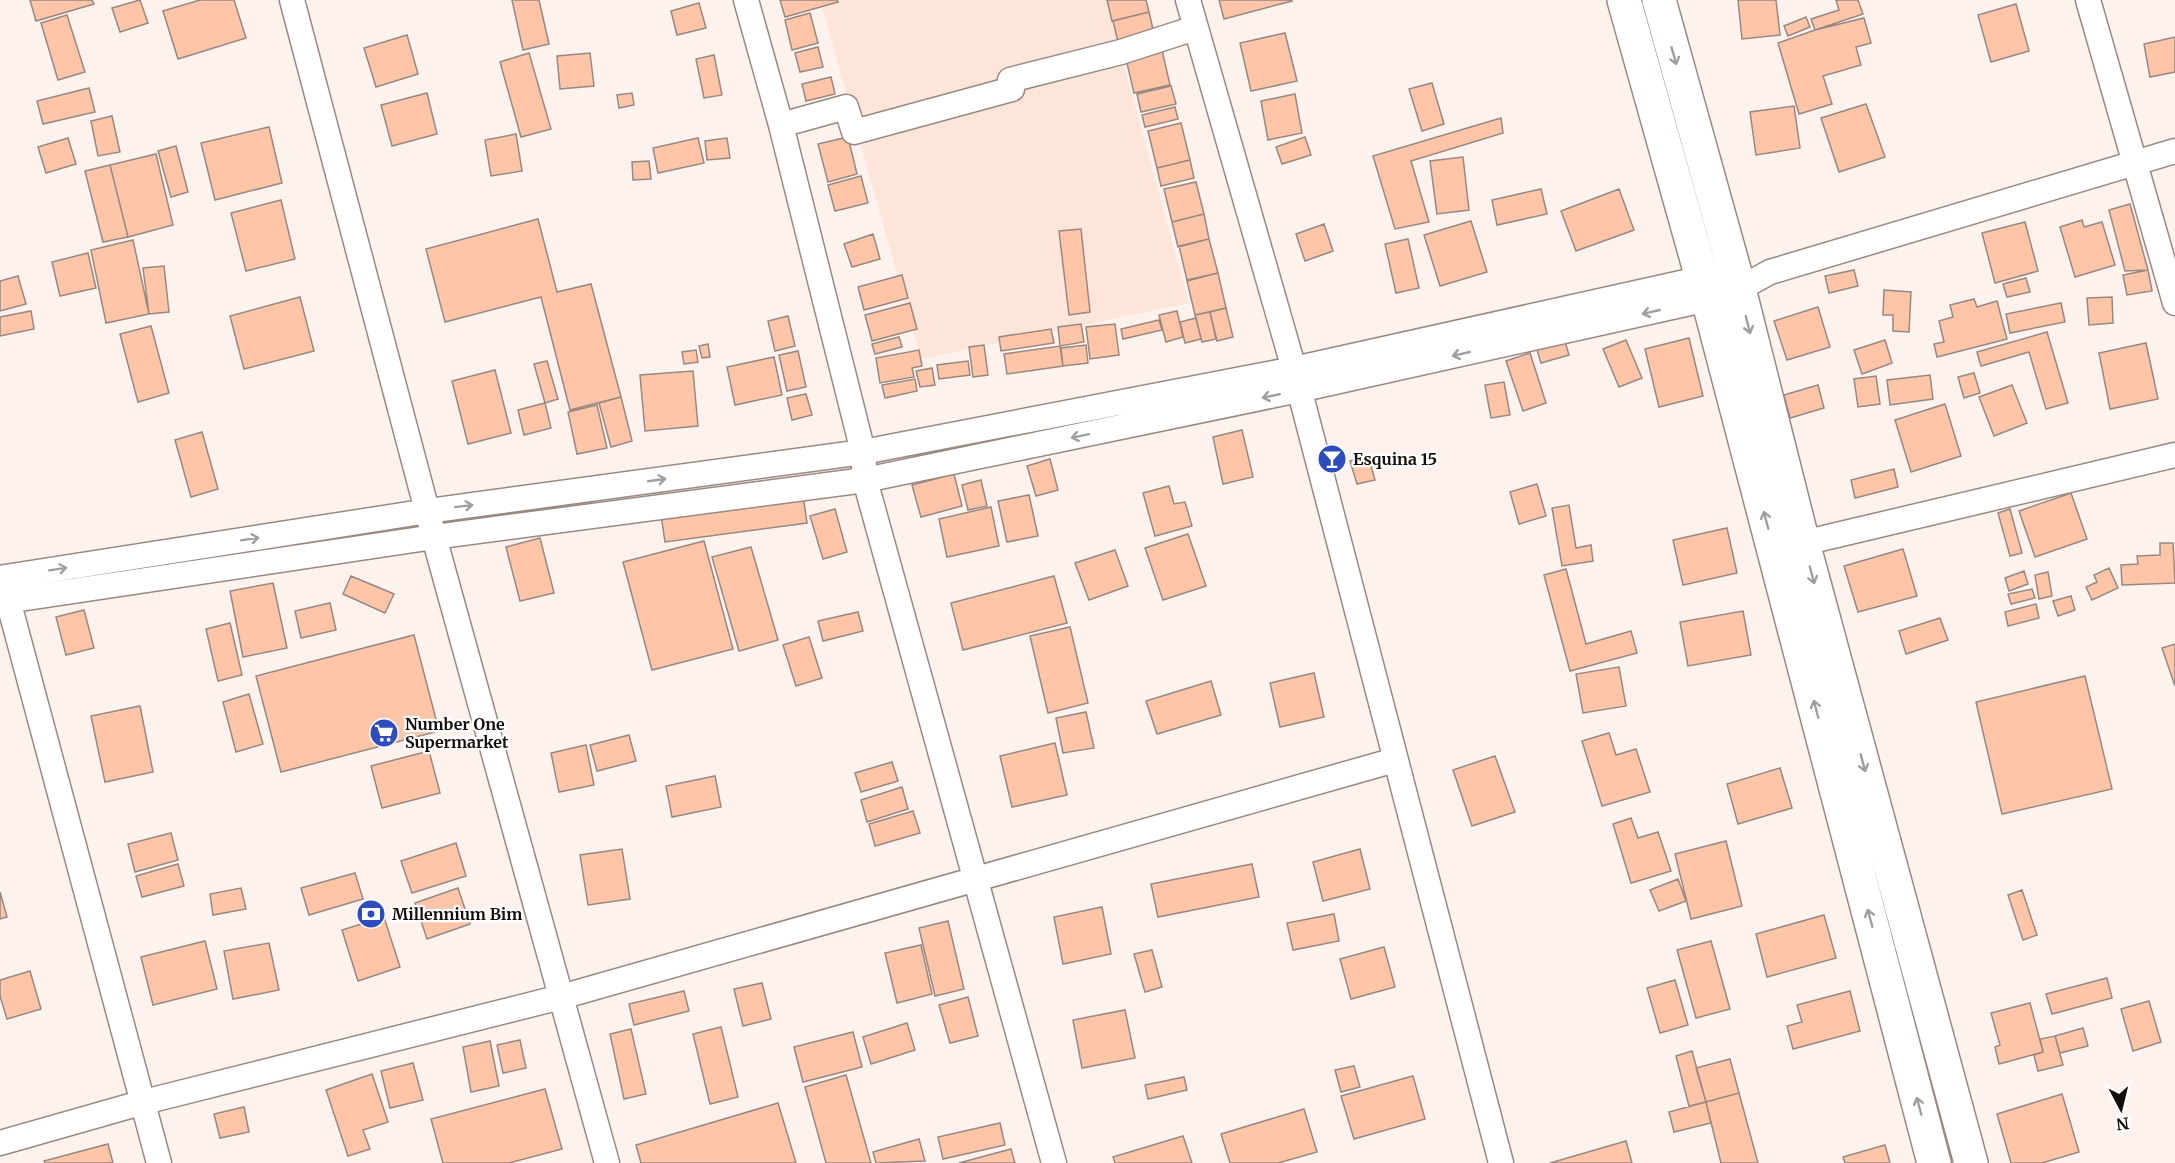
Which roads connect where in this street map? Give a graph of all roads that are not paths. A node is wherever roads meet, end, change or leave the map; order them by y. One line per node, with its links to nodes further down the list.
1 (292, 0): 18 (street)
2 (746, 0): 8 (street)
3 (1188, 0): 7 (street)
4 (1624, 0): 12 (street)
5 (1659, 0): 11 (street, one-way to 11)
6 (2088, 0): 10 (street)
7 (1195, 28): 8 (street); 14 (street)
8 (781, 125): 15 (street)
9 (2175, 151): 10 (street)
10 (2134, 164): 11 (street); 13 (street)
11 (1737, 281): 12 (street); 20 (street, one-way to 20)
12 (1705, 288): 14 (street); 31 (street, one-way to 12)
13 (2175, 303)
14 (1297, 380): 15 (street); 17 (street, one-way to 17); 22 (street)
15 (863, 452): 17 (street); 18 (street, one-way to 15)
16 (2175, 455): 20 (street)
17 (865, 480): 19 (street); 23 (street)
18 (428, 511): 19 (street); 21 (street, one-way to 18)
19 (434, 537): 21 (street); 24 (street)
20 (1803, 543): 32 (street, one-way to 32)
21 (2, 585): 25 (street)
22 (1395, 760): 23 (street); 30 (street)
23 (977, 879): 24 (street); 29 (street)
24 (561, 997): 25 (street); 28 (street)
25 (144, 1102): 26 (street); 27 (street)
26 (0, 1143)
27 (159, 1163)
28 (607, 1163)
29 (1054, 1163)
30 (1501, 1163)
31 (1934, 1163)
32 (1971, 1163)

